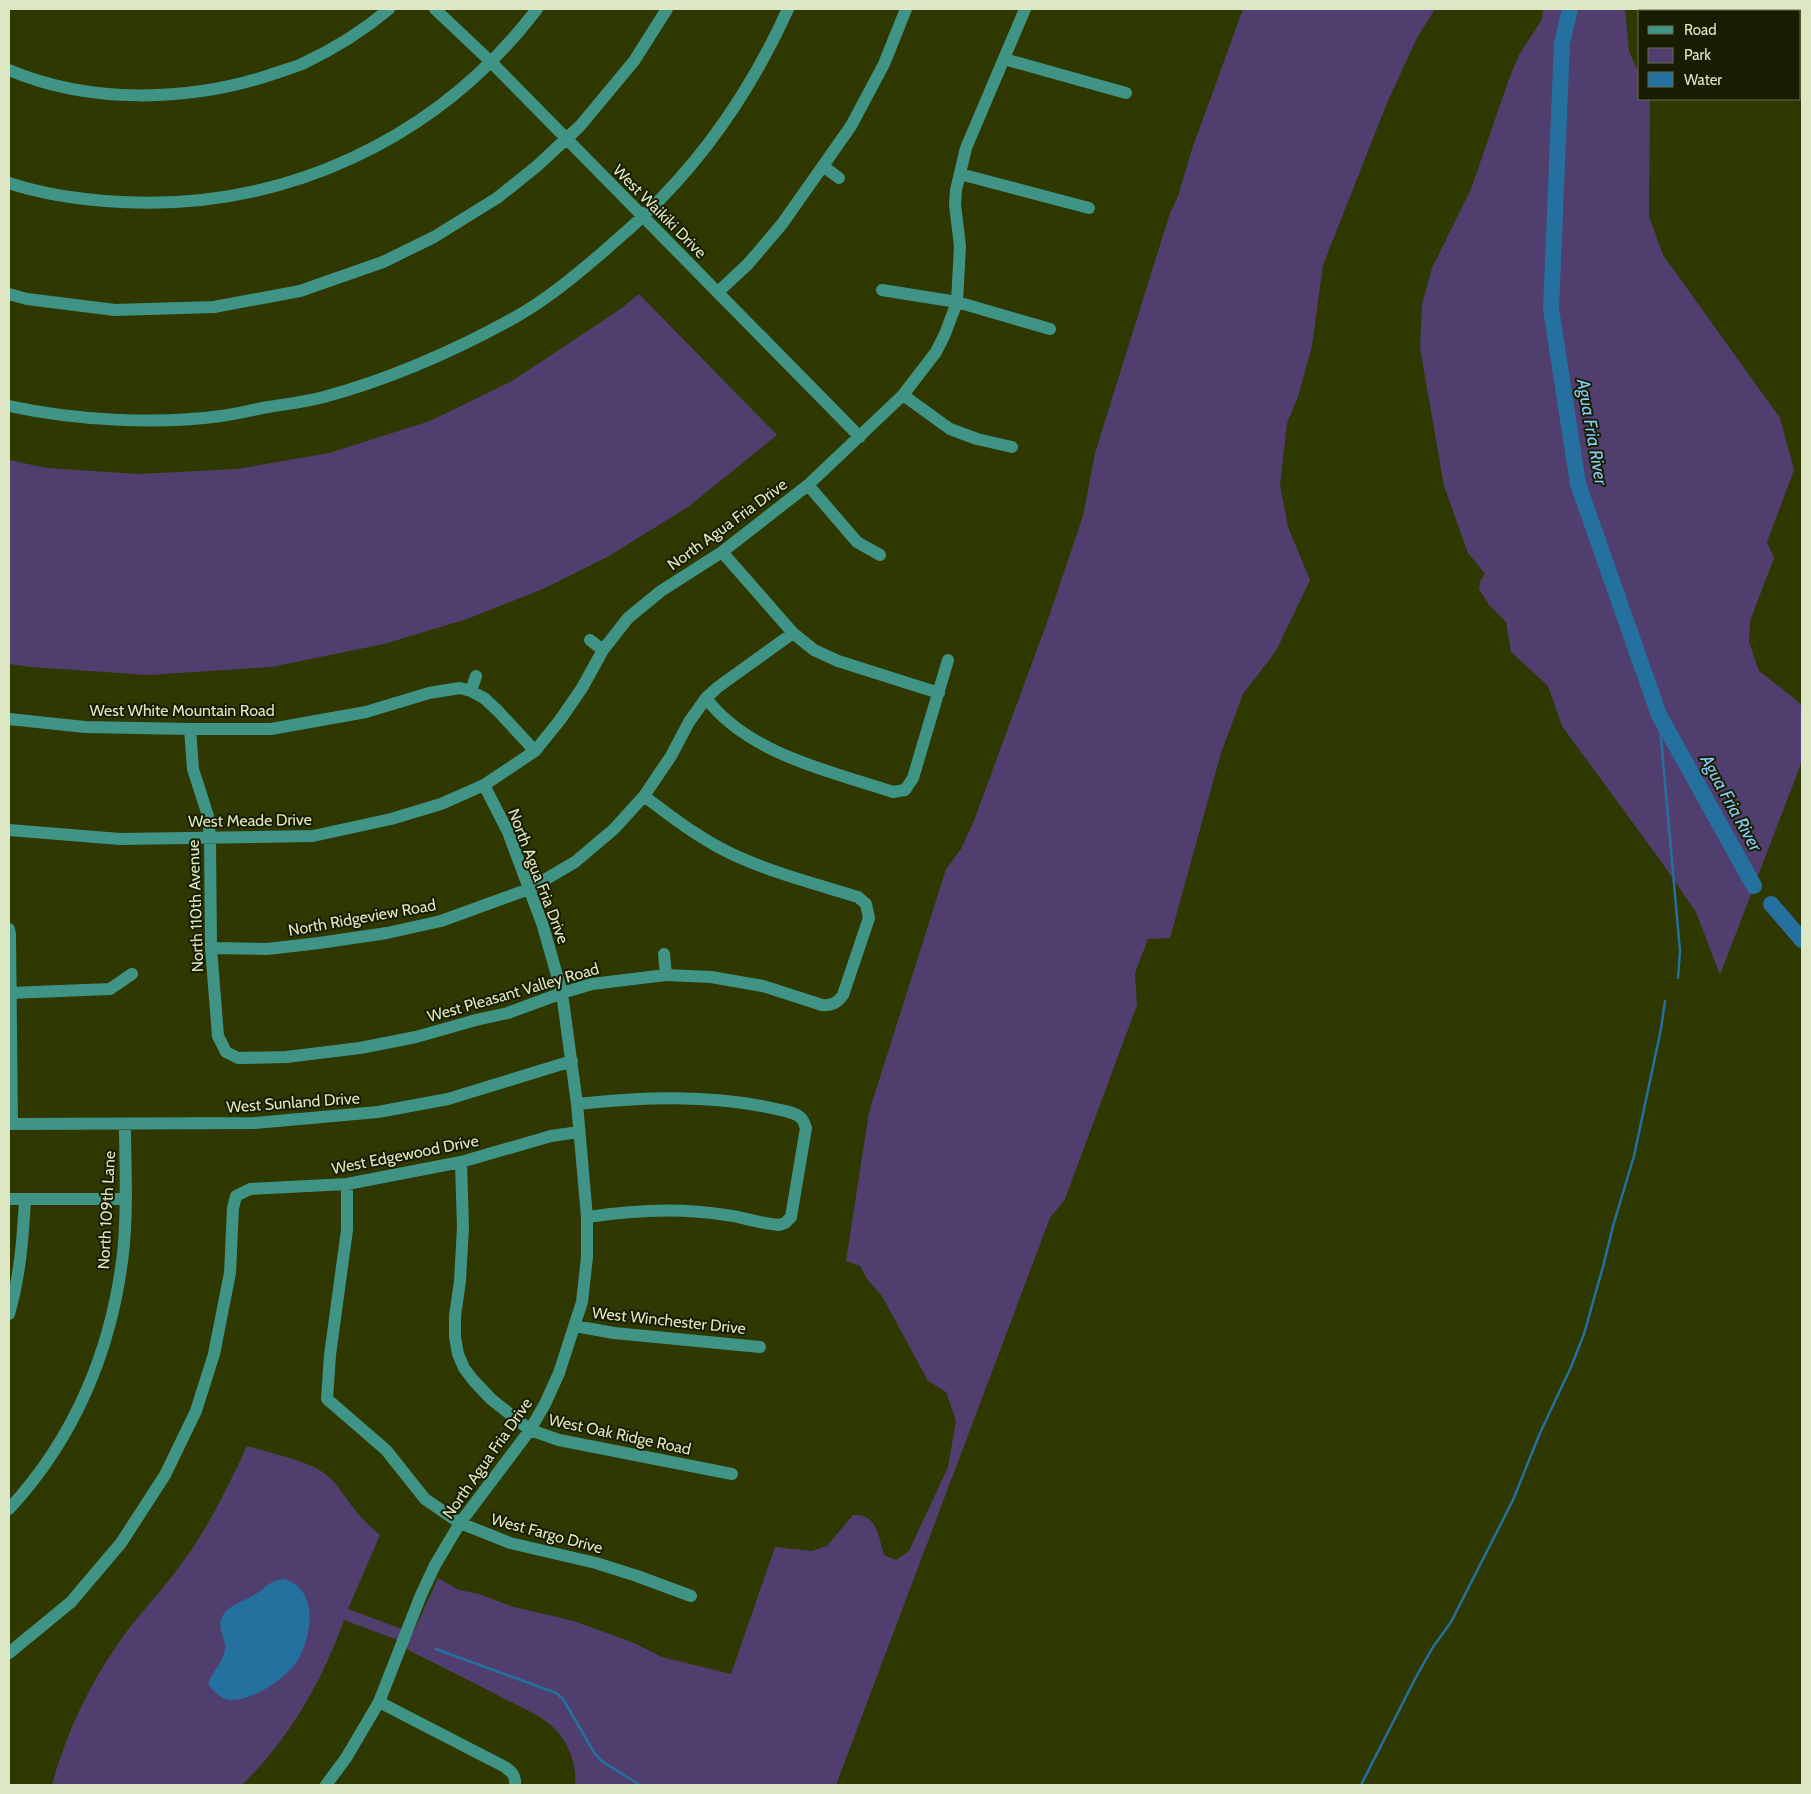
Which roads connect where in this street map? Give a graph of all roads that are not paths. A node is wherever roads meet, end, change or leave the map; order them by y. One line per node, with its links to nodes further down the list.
1 (389, 9): 10 (street)
2 (435, 9): 9 (street, West Waikiki Drive)
3 (537, 9): 9 (street)
4 (667, 9): 12 (street)
5 (788, 9): 18 (street)
6 (906, 9): 13 (street)
7 (1025, 9): 8 (street, North Agua Fria Drive)
8 (1004, 60): 11 (street); 14 (street, North Agua Fria Drive)
9 (491, 62): 12 (street, West Waikiki Drive); 16 (street)
10 (9, 70)
11 (1126, 92)
12 (567, 139): 18 (street, West Waikiki Drive); 21 (street)
13 (823, 166): 15 (street); 20 (street)
14 (960, 174): 17 (street); 22 (street, North Agua Fria Drive)
15 (840, 178)
16 (9, 183)
17 (1089, 208)
18 (643, 217): 20 (street, West Waikiki Drive); 25 (street)
19 (882, 290): 22 (street)
20 (718, 292): 26 (street, West Waikiki Drive)
21 (9, 294)
22 (957, 302): 23 (street); 24 (street, North Agua Fria Drive)
23 (1050, 329)
24 (903, 395): 26 (street, North Agua Fria Drive); 27 (street)
25 (9, 406)
26 (860, 437): 28 (street, North Agua Fria Drive)
27 (1012, 448)
28 (808, 486): 29 (street, North Agua Fria Drive); 30 (street)
29 (722, 552): 31 (street); 33 (street, North Agua Fria Drive)
30 (880, 555)
31 (793, 633): 37 (street); 38 (street, North Ridgeview Road)
32 (590, 640): 33 (street)
33 (603, 650): 41 (street, North Agua Fria Drive)
34 (948, 660): 37 (street)
35 (476, 676): 36 (street)
36 (471, 691): 40 (street, West White Mountain Road); 41 (street)
37 (939, 693): 38 (street)
38 (706, 698): 43 (street, North Ridgeview Road)
39 (9, 719): 40 (street, West White Mountain Road)
40 (190, 729): 45 (street, North 110th Avenue)
41 (534, 751): 42 (street, North Agua Fria Drive)
42 (484, 785): 45 (street, West Meade Drive); 46 (street, North Agua Fria Drive)
43 (644, 796): 46 (street, North Ridgeview Road); 51 (street, West Pleasant Valley Road)
44 (9, 830): 45 (street, West Meade Drive)
45 (210, 838): 48 (street, North 110th Avenue)
46 (529, 889): 48 (street, North Ridgeview Road); 53 (street, North Agua Fria Drive)
47 (9, 929): 52 (street)
48 (211, 948): 54 (street, North 110th Avenue)
49 (664, 954): 51 (street)
50 (132, 974): 52 (street)
51 (666, 975): 53 (street, West Pleasant Valley Road)
52 (10, 993): 57 (street)
53 (562, 993): 54 (street, West Pleasant Valley Road); 55 (street, North Agua Fria Drive)
54 (226, 1052)
55 (572, 1061): 56 (street, North Agua Fria Drive); 58 (street, West Sunland Drive)
56 (577, 1104): 59 (street, North Agua Fria Drive); 65 (street)
57 (10, 1124): 58 (street, West Sunland Drive)
58 (125, 1124): 64 (street, North 109th Lane)
59 (579, 1132): 60 (street, West Edgewood Drive); 65 (street, North Agua Fria Drive)
60 (461, 1162): 61 (street, West Edgewood Drive); 69 (street, West Oak Ridge Road)
61 (347, 1184): 72 (street, West Fargo Drive); 74 (street, West Edgewood Drive)
62 (9, 1199): 63 (street)
63 (25, 1199): 64 (street); 66 (street)
64 (125, 1199): 71 (street, North 109th Lane)
65 (587, 1217): 67 (street, North Agua Fria Drive)
66 (9, 1314)
67 (575, 1326): 68 (street, West Winchester Drive); 69 (street, North Agua Fria Drive)
68 (760, 1347)
69 (530, 1430): 70 (street, West Oak Ridge Road); 72 (street, North Agua Fria Drive)
70 (732, 1474)
71 (9, 1509)
72 (460, 1524): 73 (street, West Fargo Drive); 75 (street, North Agua Fria Drive)
73 (691, 1596)
74 (9, 1653)
75 (379, 1702): 76 (street); 77 (street, North Agua Fria Drive)
76 (515, 1782)
77 (326, 1785)

